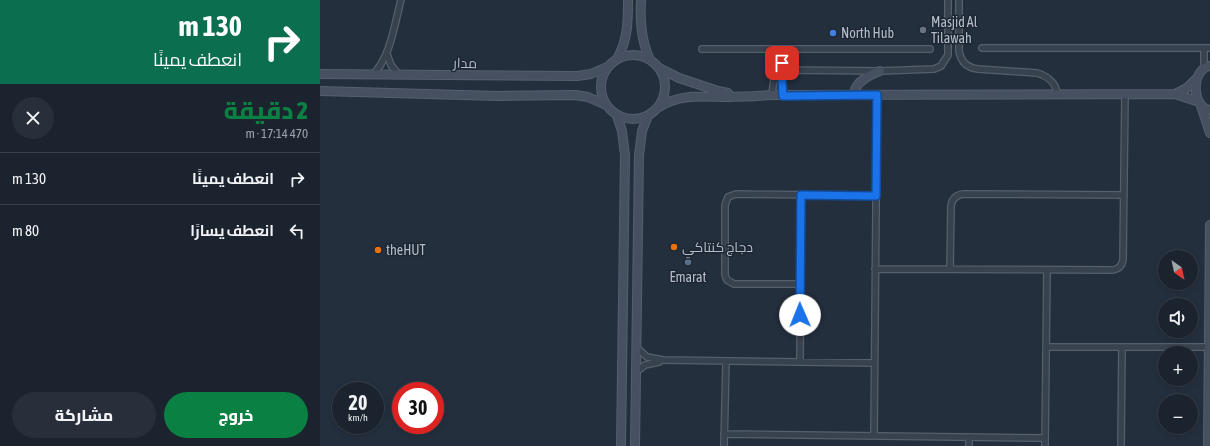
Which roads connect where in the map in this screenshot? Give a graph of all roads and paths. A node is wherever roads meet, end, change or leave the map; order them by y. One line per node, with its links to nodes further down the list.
1 (401, 0): 15 (street)
2 (628, 0): 16 (street)
3 (641, 0): 17 (street)
4 (959, 0): 6 (street)
5 (948, 3): 6 (street); 7 (street)
6 (959, 7): 8 (street)
7 (948, 45): 8 (street); 23 (street)
8 (959, 46): 35 (street)
9 (982, 48): 10 (street)
10 (1207, 48): 20 (street)
11 (702, 49): 12 (street)
12 (772, 49): 13 (street); 19 (street)
13 (784, 49): 14 (street); 22 (street)
14 (930, 49)
15 (387, 54): 25 (street); 26 (street)
16 (618, 59): 17 (street); 18 (street)
17 (650, 60): 21 (street)
18 (607, 67): 25 (street, مدار); 40 (street)
19 (775, 67): 22 (street); 27 (street)
20 (1207, 67): 28 (street)
21 (659, 68): 36 (street); 41 (street)
22 (784, 69): 23 (street); 29 (street)
23 (880, 71): 33 (street)
24 (320, 74): 26 (street, مدار)
25 (398, 74): 26 (street, مدار)
26 (372, 75)
27 (774, 78): 29 (street); 37 (street)
28 (1197, 78): 32 (street); 39 (street)
29 (782, 79): 38 (street)
30 (320, 91): 40 (street)
31 (1125, 94): 32 (street); 35 (street); 48 (street)
32 (1175, 94): 39 (street)
33 (854, 95): 34 (street); 38 (street)
34 (877, 95): 35 (street); 47 (street)
35 (1057, 95)
36 (763, 96): 37 (street); 41 (street)
37 (772, 96): 38 (street)
38 (783, 96)
39 (1200, 104): 42 (street); 45 (street)
40 (606, 105): 43 (street)
41 (659, 107): 44 (street)
42 (1210, 110)
43 (617, 116): 44 (street); 67 (street)
44 (648, 116): 56 (street)
45 (1210, 133)
46 (801, 195): 47 (street); 53 (street); 53 (street)
47 (876, 196): 50 (street)
48 (1124, 196): 51 (street); 52 (street)
49 (1210, 224): 55 (street)
50 (875, 269): 51 (street); 61 (street)
51 (950, 270): 52 (street)
52 (1047, 270): 54 (street)
53 (799, 284): 60 (street)
54 (1046, 346): 57 (street); 66 (street)
55 (1208, 346): 57 (street); 73 (street)
56 (636, 347): 58 (street); 62 (street)
57 (1122, 347): 72 (street)
58 (663, 360): 59 (street); 62 (street)
59 (726, 361): 60 (street); 63 (street)
60 (800, 362): 61 (street)
61 (874, 363): 64 (street)
62 (636, 372): 68 (street)
63 (724, 434): 64 (street); 69 (street)
64 (874, 436): 65 (street)
65 (969, 437): 66 (street); 70 (street)
66 (1045, 438): 71 (street)
67 (621, 446)
68 (635, 446)
69 (724, 446)
70 (969, 446)
71 (1045, 446)
72 (1121, 446)
73 (1208, 446)

